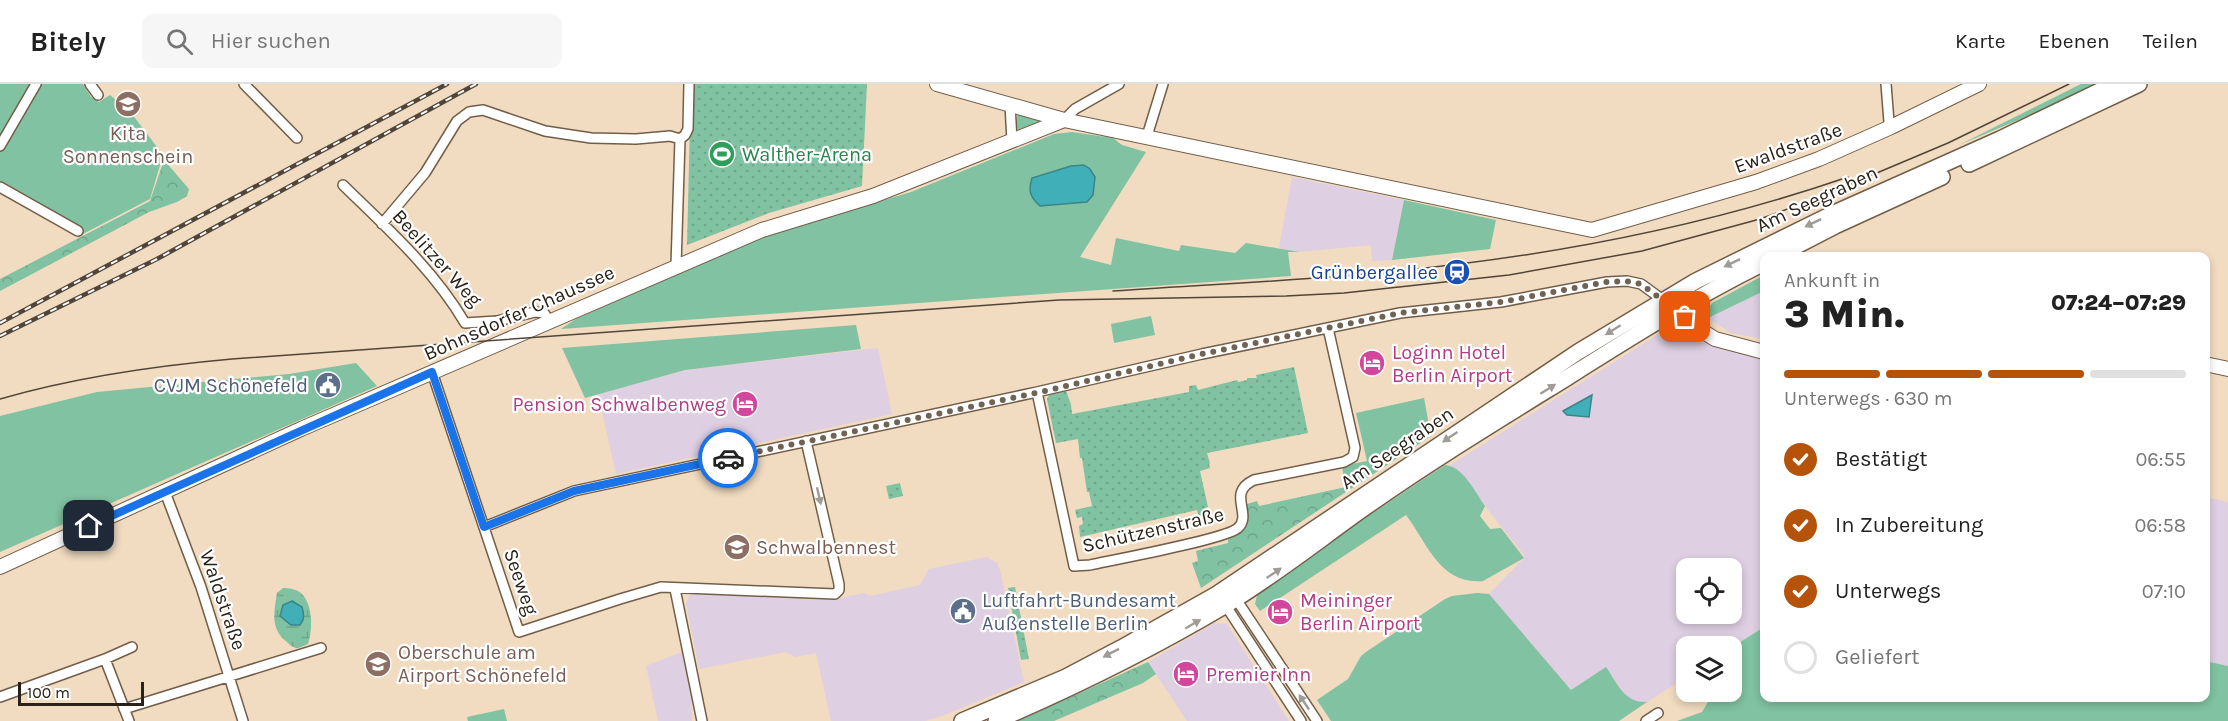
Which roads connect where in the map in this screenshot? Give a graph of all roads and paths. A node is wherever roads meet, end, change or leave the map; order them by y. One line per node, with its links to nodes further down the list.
1 (36, 84): 20 (street)
2 (90, 84): 12 (street)
3 (244, 84): 17 (street)
4 (689, 84): 18 (street)
5 (1119, 84): 14 (street)
6 (1163, 84): 16 (street)
7 (1886, 84): 15 (street)
8 (1979, 84): 15 (street, Ewaldstraße)
9 (2114, 84): 28 (main road, Am Seegraben, one-way to 28)
10 (2139, 84): 25 (main road, Am Seegraben)
11 (943, 85): 13 (street)
12 (98, 95)
13 (1010, 104): 14 (street); 19 (street)
14 (1064, 120): 16 (street); 19 (street, Bohnsdorfer Chaussee)
15 (1891, 128): 16 (street, Ewaldstraße)
16 (1147, 136)
17 (297, 138)
18 (680, 139): 23 (street); 27 (street)
19 (1012, 141): 27 (street, Bohnsdorfer Chaussee)
20 (0, 146)
21 (343, 185): 23 (street, Beelitzer Weg)
22 (0, 187): 24 (street)
23 (382, 224): 30 (street, Beelitzer Weg)
24 (78, 231)
25 (1786, 252)
26 (1760, 265): 29 (main road, Am Seegraben)
27 (676, 266): 30 (street, Bohnsdorfer Chaussee)
28 (1664, 300): 29 (street); 31 (street); 42 (main road, Am Seegraben, one-way to 42)
29 (1677, 310): 32 (street); 42 (main road, Am Seegraben, one-way to 29)
30 (549, 321): 35 (street, Bohnsdorfer Chaussee)
31 (1328, 328): 36 (street); 36 (street, Schützenstraße)
32 (1760, 351)
33 (2210, 365): 34 (street)
34 (2228, 369)
35 (432, 372): 38 (street, Bohnsdorfer Chaussee); 39 (street, Seeweg)
36 (1036, 393): 37 (street)
37 (806, 441): 39 (street); 41 (street, one-way to 41)
38 (165, 492): 40 (street, Bohnsdorfer Chaussee); 46 (street, Waldstraße)
39 (484, 527): 41 (street, Seeweg)
40 (0, 567)
41 (675, 589): 52 (street)
42 (1226, 596): 53 (main road, Am Seegraben, one-way to 53); 54 (main road, Am Seegraben, one-way to 42); 55 (street); 56 (street, one-way to 42)
43 (132, 647): 45 (street)
44 (321, 648): 46 (street)
45 (105, 659): 47 (street); 48 (street)
46 (230, 677): 48 (street); 51 (street, Waldstraße)
47 (0, 697)
48 (124, 709): 50 (street)
49 (1658, 713): 57 (street)
50 (129, 721)
51 (243, 721)
52 (702, 721)
53 (962, 721)
54 (996, 721)
55 (1301, 721)
56 (1317, 721)
57 (1646, 721)

